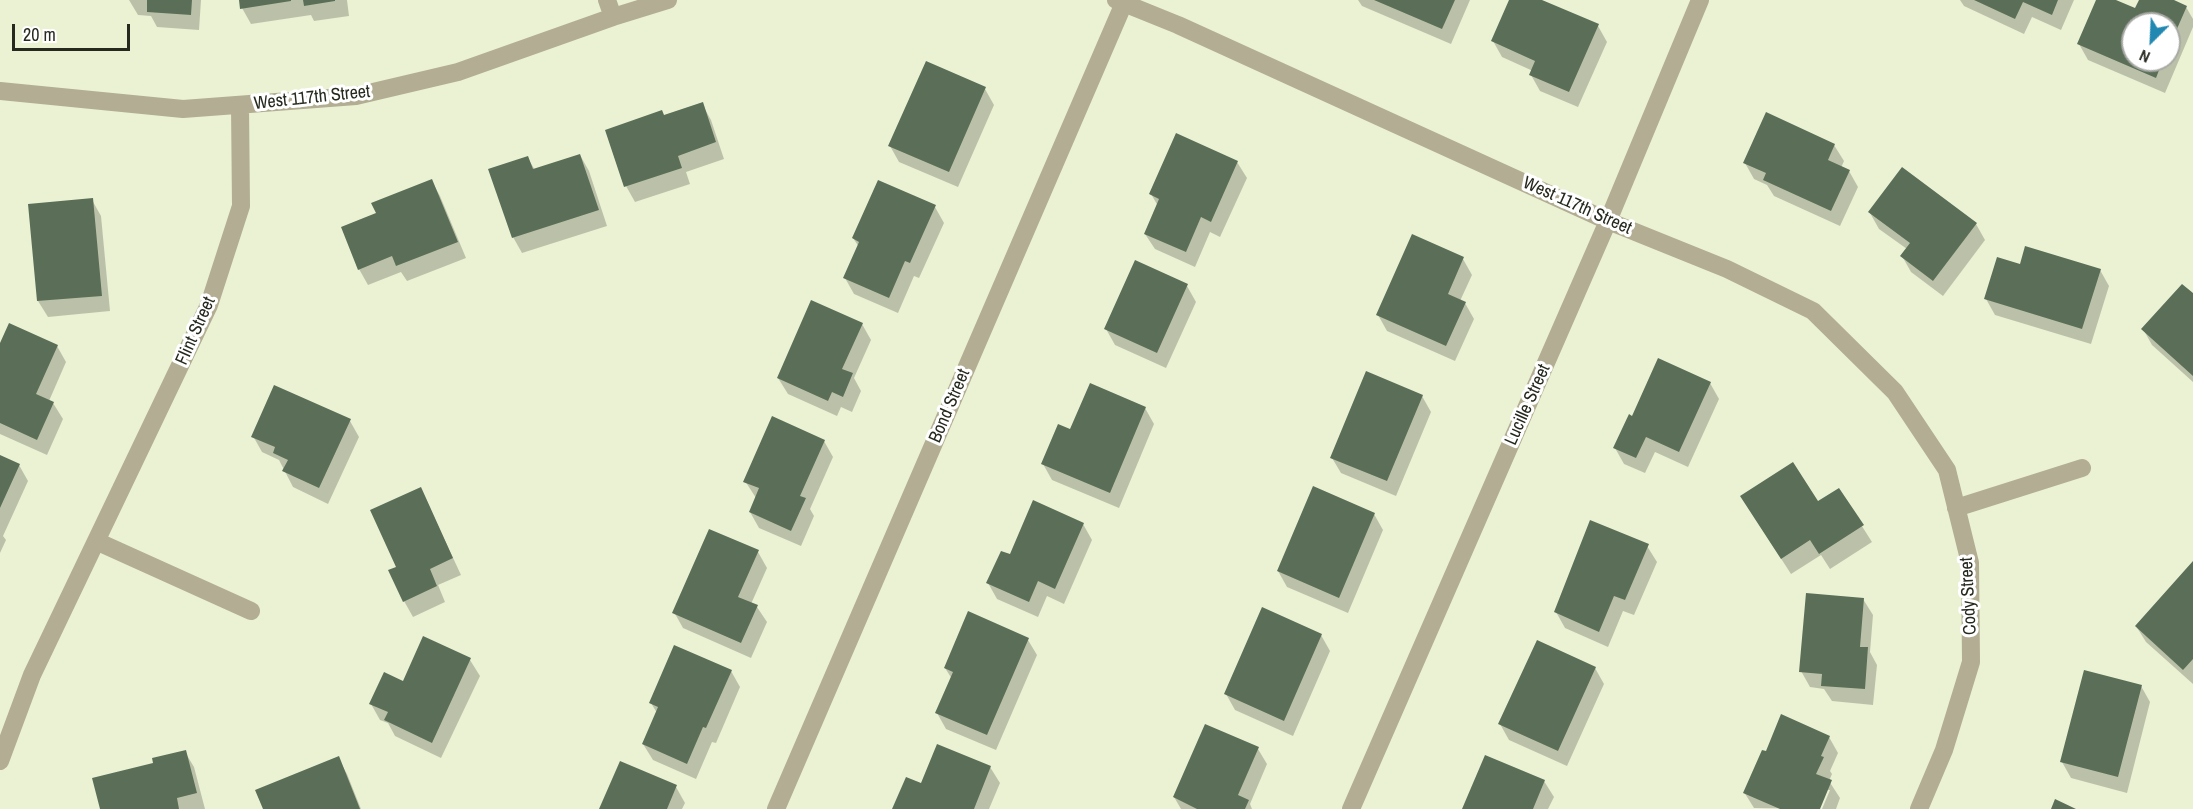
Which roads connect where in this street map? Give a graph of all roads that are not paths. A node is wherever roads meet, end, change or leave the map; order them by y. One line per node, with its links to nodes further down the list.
1 (668, 0): 4 (street, West 117th Street)
2 (1700, 0): 7 (street, Lucille Street)
3 (1120, 2): 7 (street, West 117th Street); 13 (street, Bond Street)
4 (610, 9): 6 (street, West 117th Street)
5 (0, 91): 6 (street, West 117th Street)
6 (240, 105): 10 (street, Flint Street)
7 (1608, 221): 9 (street, West 117th Street); 14 (street, Lucille Street)
8 (2082, 468): 9 (street)
9 (1956, 508): 15 (street, Cody Street)
10 (96, 541): 11 (street); 12 (street, Flint Street)
11 (251, 611)
12 (0, 761)
13 (776, 809)
14 (1351, 809)
15 (1919, 809)

